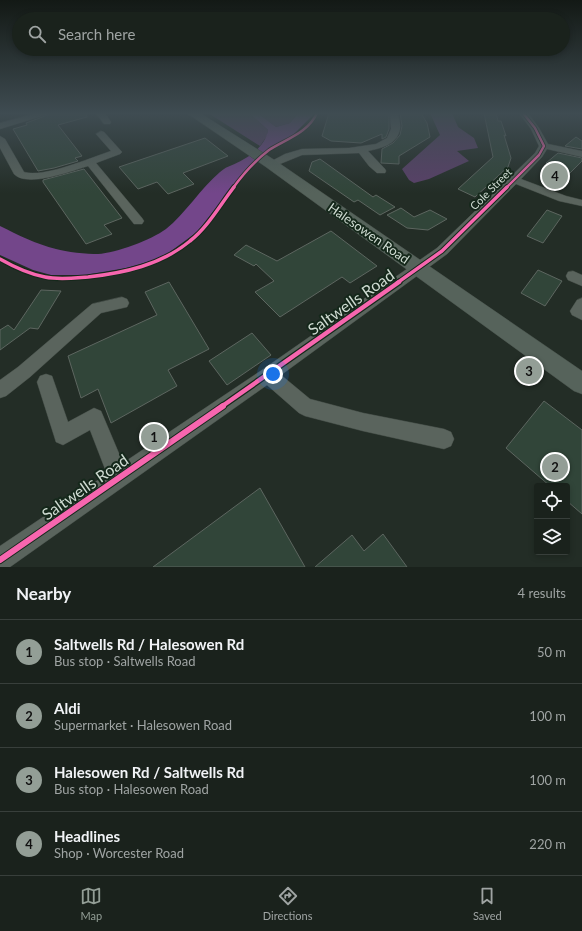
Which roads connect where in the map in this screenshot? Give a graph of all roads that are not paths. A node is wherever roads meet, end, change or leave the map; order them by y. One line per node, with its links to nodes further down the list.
1 (0, 139): 9 (street)
2 (106, 139): 9 (street)
3 (231, 139): 10 (main road, Halesowen Road)
4 (389, 139): 7 (street)
5 (541, 139): 6 (street)
6 (544, 146): 8 (street); 12 (street, Cole Street)
7 (362, 150): 10 (street); 11 (street)
8 (582, 154)
9 (89, 161): 14 (street)
10 (268, 163): 15 (main road, Halesowen Road)
11 (381, 171)
12 (514, 179): 13 (street); 15 (street, Cole Street)
13 (582, 203)
14 (138, 221)
15 (419, 268): 19 (street, Saltwells Road); 21 (main road, Halesowen Road)
16 (122, 303): 22 (street)
17 (582, 304): 18 (street)
18 (582, 314)
19 (268, 375): 23 (street); 24 (street, Saltwells Road)
20 (46, 382): 24 (street)
21 (582, 384)
22 (0, 390)
23 (444, 439)
24 (119, 478): 25 (street, Saltwells Road)
25 (0, 560)

